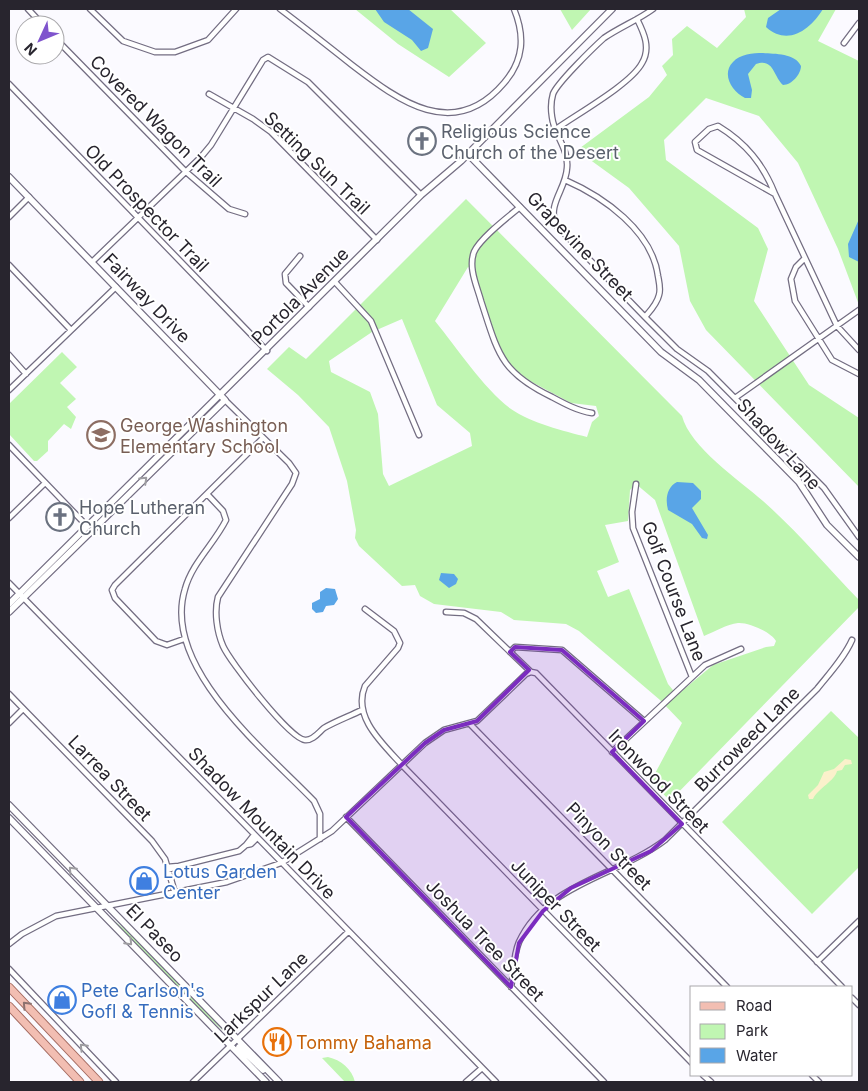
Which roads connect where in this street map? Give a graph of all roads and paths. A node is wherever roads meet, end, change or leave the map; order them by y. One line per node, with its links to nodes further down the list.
1 (90, 9): 2 (street)
2 (236, 9)
3 (280, 9): 4 (street)
4 (514, 9)
5 (612, 9): 15 (street, Portola Avenue)
6 (653, 9): 7 (street)
7 (637, 19): 14 (street); 14 (street)
8 (859, 24): 9 (street)
9 (844, 43)
10 (65, 48): 16 (street, Covered Wagon Trail)
11 (9, 84): 25 (street, Old Prospector Trail)
12 (208, 94): 13 (street, Setting Sun Trail)
13 (232, 109): 16 (street); 20 (street); 26 (street, Setting Sun Trail)
14 (556, 129): 18 (street)
15 (468, 154): 20 (street, Portola Avenue); 22 (street, Grapevine Street)
16 (185, 172): 23 (street, Covered Wagon Trail); 25 (street)
17 (9, 177): 21 (street, Fairway Drive)
18 (565, 180): 35 (street); 35 (street)
19 (775, 194): 19 (street); 28 (street)
20 (421, 195): 26 (street, Portola Avenue)
21 (28, 197): 24 (street); 29 (street, Fairway Drive)
22 (520, 207): 42 (street, Grapevine Street); 48 (street)
23 (245, 214)
24 (9, 216)
25 (137, 218): 29 (street); 40 (street, Old Prospector Trail)
26 (377, 240): 31 (street, Portola Avenue)
27 (300, 256): 33 (street)
28 (804, 259): 36 (street); 38 (street)
29 (92, 262): 32 (street, Fairway Drive)
30 (9, 265): 37 (street)
31 (335, 282): 33 (street, Portola Avenue); 49 (street)
32 (116, 287): 37 (street); 46 (street, Fairway Drive)
33 (309, 307): 40 (street, Portola Avenue)
34 (859, 310): 36 (street)
35 (644, 317): 47 (street)
36 (837, 326): 38 (street); 39 (street)
37 (71, 330): 43 (street)
38 (818, 338): 44 (street); 47 (street)
39 (859, 350)
40 (267, 351): 46 (street, Portola Avenue)
41 (9, 356): 43 (street)
42 (669, 360): 58 (street, Shadow Lane)
43 (26, 374): 45 (street)
44 (859, 374)
45 (9, 390)
46 (223, 398): 50 (street, Fairway Drive); 56 (street, Portola Avenue); 60 (street, Portola Avenue, one-way to 46)
47 (735, 398): 57 (street)
48 (592, 413)
49 (420, 435)
50 (262, 439): 54 (street); 73 (street, Fairway Drive)
51 (9, 445): 52 (street)
52 (45, 483): 55 (street); 56 (street)
53 (636, 484): 70 (street, Golf Course Lane)
54 (207, 494): 65 (street); 65 (street)
55 (9, 518)
56 (87, 526): 60 (street, Portola Avenue)
57 (859, 537)
58 (859, 557)
59 (9, 583): 60 (street, Shadow Mountain Drive)
60 (21, 596): 61 (street, Portola Avenue); 63 (street, Portola Avenue); 83 (street, Shadow Mountain Drive)
61 (9, 604)
62 (365, 609): 73 (street)
63 (9, 612)
64 (446, 612): 68 (street, Ironwood Street)
65 (184, 639): 84 (street)
66 (852, 640): 82 (street, Burroweed Lane)
67 (741, 649): 70 (street)
68 (510, 652): 69 (street, Ironwood Street); 74 (street)
69 (531, 672): 76 (street); 77 (street, Ironwood Street)
70 (692, 677): 74 (street)
71 (9, 694): 72 (street, Larrea Street)
72 (24, 709): 75 (street); 86 (street, Larrea Street)
73 (362, 710): 78 (street, Juniper Street)
74 (644, 721): 77 (street)
75 (9, 723)
76 (471, 725): 78 (street); 87 (street, Pinyon Street)
77 (612, 752): 82 (street, Ironwood Street)
78 (402, 765): 80 (street); 91 (street, Juniper Street)
79 (9, 805): 89 (street, El Paseo, one-way to 79)
80 (346, 817): 84 (street); 100 (street, Joshua Tree Street)
81 (9, 818): 90 (street, El Paseo)
82 (682, 824): 87 (street, Burroweed Lane); 95 (street, Ironwood Street)
83 (256, 836): 85 (street, Shadow Mountain Drive); 86 (street)
84 (320, 839): 85 (street)
85 (281, 863): 88 (street); 93 (street, Shadow Mountain Drive)
86 (168, 869): 88 (street, Larrea Street)
87 (612, 869): 91 (street, Burroweed Lane); 98 (street, Pinyon Street)
88 (174, 893): 89 (street)
89 (106, 905): 90 (street); 102 (street, El Paseo)
90 (95, 907): 94 (street); 103 (street, El Paseo, one-way to 103)
91 (544, 911): 100 (street, Burroweed Lane); 105 (street, Juniper Street)
92 (859, 921): 95 (street)
93 (348, 932): 102 (street, Larkspur Lane); 106 (street, Shadow Mountain Drive)
94 (9, 944)
95 (817, 962): 99 (street, Ironwood Street)
96 (9, 969): 110 (street, one-way to 96)
97 (9, 986): 109 (main road, one-way to 97)
98 (726, 986)
99 (841, 986)
100 (511, 987): 116 (street, Joshua Tree Street)
101 (9, 1006): 108 (main road)
102 (237, 1039): 103 (street, Larkspur Lane); 107 (street, El Paseo)
103 (230, 1046): 111 (street, Larkspur Lane); 112 (street, El Paseo)
104 (239, 1047): 107 (street)
105 (690, 1061)
106 (482, 1068): 114 (street); 115 (street, Shadow Mountain Drive)
107 (272, 1075): 113 (street, El Paseo)
108 (80, 1082)
109 (99, 1082)
110 (116, 1082)
111 (193, 1082)
112 (266, 1082)
113 (279, 1082)
114 (466, 1082)
115 (496, 1082)
116 (604, 1082)

